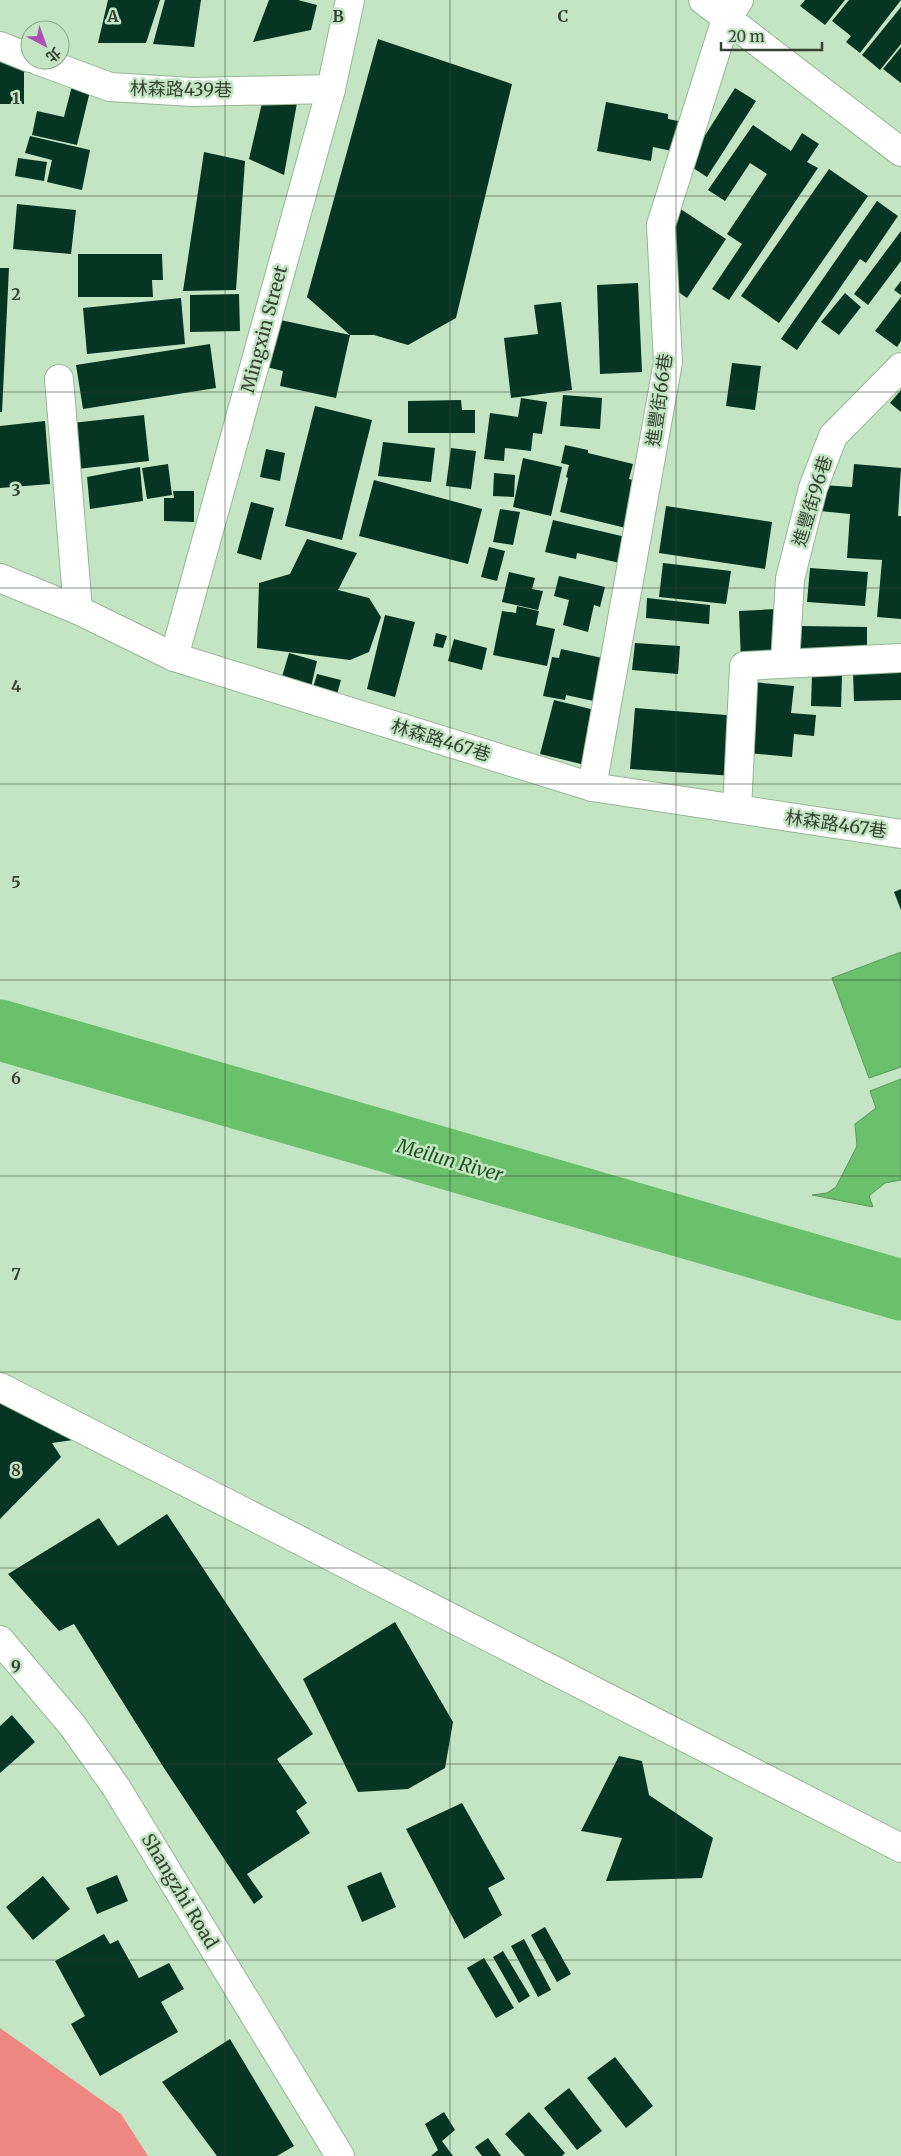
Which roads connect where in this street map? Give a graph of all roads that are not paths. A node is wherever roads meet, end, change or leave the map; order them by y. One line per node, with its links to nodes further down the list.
1 (350, 0): 7 (street, Mingxin Street)
2 (703, 0): 3 (street)
3 (732, 10): 8 (street); 16 (street, 進豐街66巷)
4 (0, 46): 5 (street)
5 (20, 54)
6 (62, 70): 7 (street, 林森路439巷)
7 (331, 89): 13 (street, Mingxin Street)
8 (901, 152)
9 (901, 367): 15 (street, 進豐街96巷)
10 (59, 379): 12 (street)
11 (0, 578): 12 (street, 林森路467巷)
12 (78, 610): 13 (street, 林森路467巷)
13 (174, 657): 16 (street, 林森路467巷)
14 (901, 658): 15 (street)
15 (785, 663): 17 (street)
16 (592, 786): 17 (street, 林森路467巷)
17 (737, 809): 18 (street, 林森路467巷)
18 (901, 834)
19 (0, 1387): 21 (street)
20 (0, 1640): 22 (street, Shangzhi Road)
21 (901, 1848)
22 (340, 2156)

